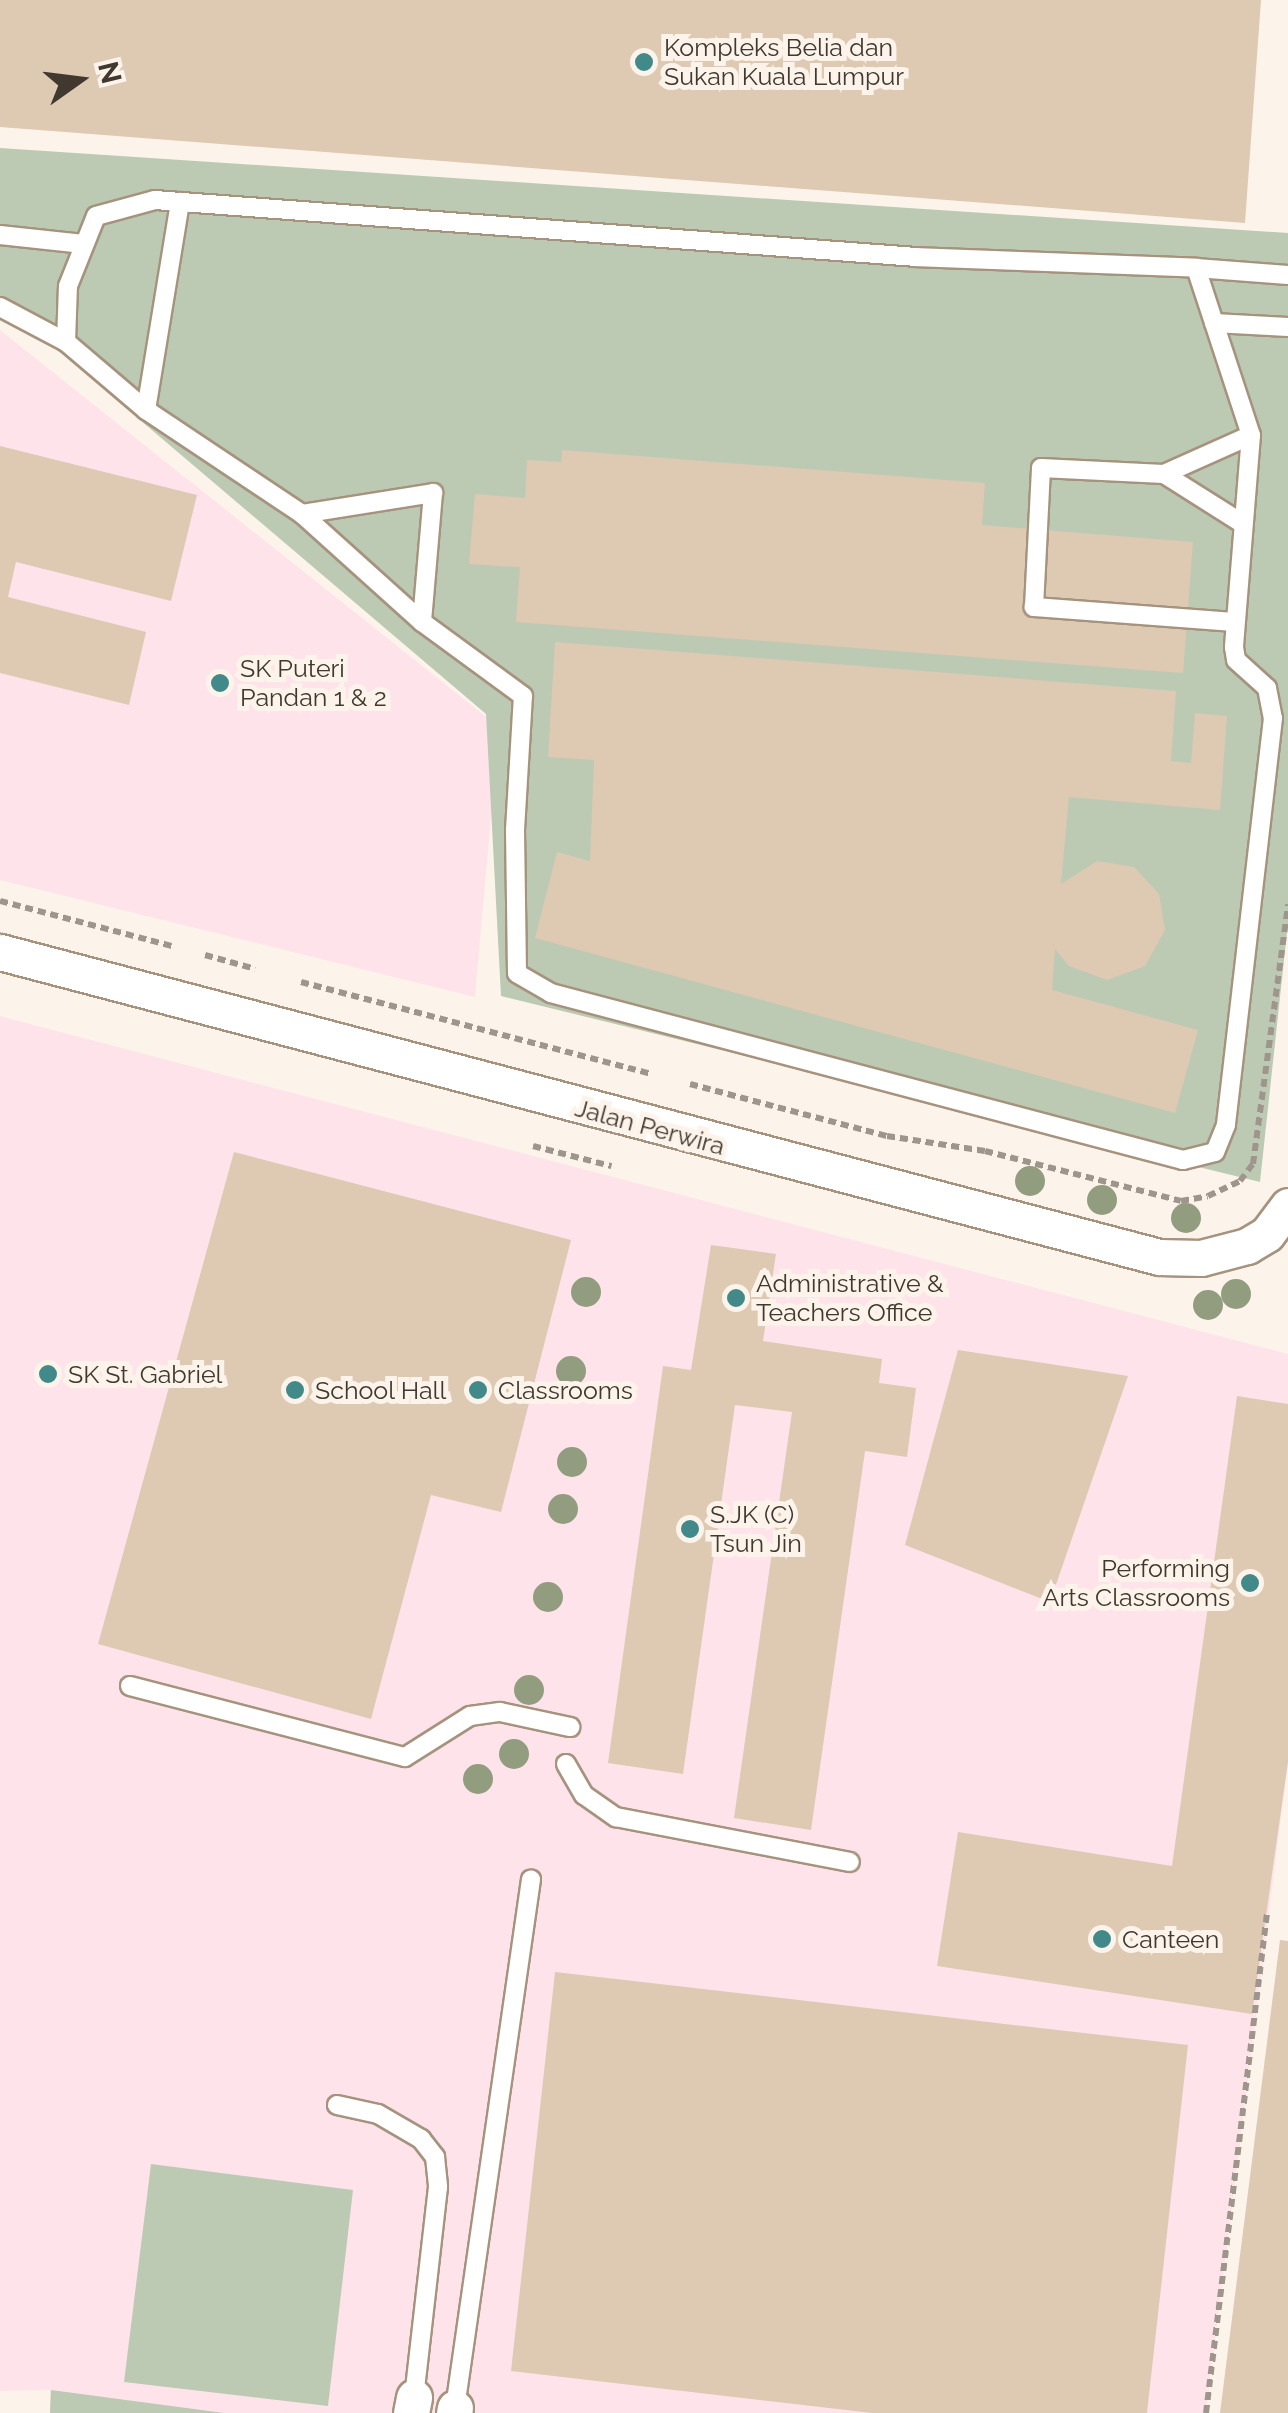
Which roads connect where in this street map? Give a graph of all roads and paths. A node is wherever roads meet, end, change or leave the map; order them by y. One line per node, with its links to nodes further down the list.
1 (180, 202): 3 (lane); 4 (lane); 10 (lane)
2 (0, 235): 3 (lane)
3 (84, 244): 9 (lane)
4 (1196, 268): 5 (lane); 7 (lane)
5 (1288, 275)
6 (0, 307): 9 (lane)
7 (1214, 323): 8 (lane); 11 (lane)
8 (1288, 327)
9 (66, 342): 10 (lane)
10 (146, 410): 13 (lane)
11 (1251, 435): 12 (lane); 14 (lane)
12 (1164, 474): 14 (lane); 16 (lane)
13 (302, 514): 15 (lane); 15 (lane)
14 (1243, 524): 16 (lane)
15 (422, 622): 16 (lane)
16 (1235, 622)
17 (0, 901): 18 (path)
18 (175, 947)
19 (0, 952): 26 (street, Jalan Perwira)
20 (205, 955): 21 (path)
21 (255, 969)
22 (300, 982): 23 (path)
23 (652, 1074)
24 (534, 1146): 25 (path)
25 (611, 1166)
26 (1288, 1206)
27 (130, 1686): 28 (lane)
28 (570, 1727)
29 (566, 1764): 30 (lane)
30 (850, 1862)
31 (531, 1879): 35 (lane)
32 (1267, 1913): 36 (path)
33 (337, 2104): 34 (lane)
34 (413, 2405)
35 (455, 2410)
36 (1206, 2413)

